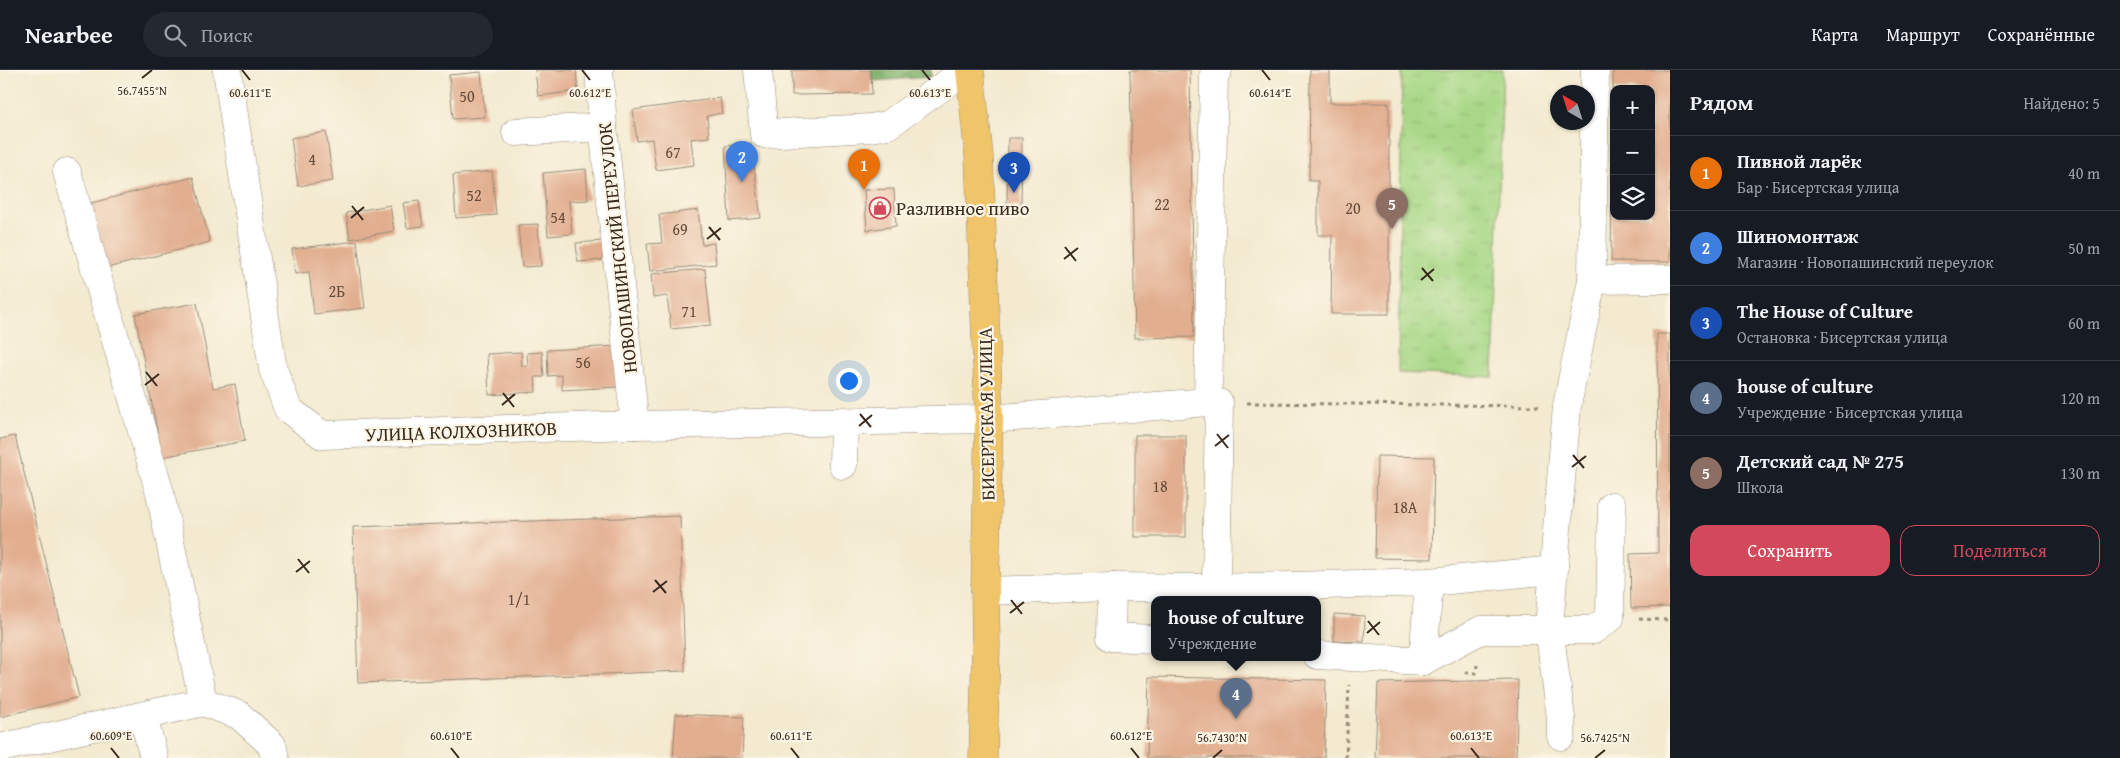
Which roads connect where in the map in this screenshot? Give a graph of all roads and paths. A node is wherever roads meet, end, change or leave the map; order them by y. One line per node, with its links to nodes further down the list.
1 (226, 70): 17 (street, УЛИЦА КОЛХОЗНИКОВ)
2 (600, 70): 8 (street, НОВОПАШИНСКИЙ ПЕРЕУЛОК)
3 (758, 70): 4 (street)
4 (966, 70)
5 (970, 70): 15 (main road, БИСЕРТСКАЯ УЛИЦА)
6 (1218, 70): 13 (street)
7 (1595, 70): 12 (street)
8 (603, 127): 9 (street); 17 (street, НОВОПАШИНСКИЙ ПЕРЕУЛОК)
9 (516, 132)
10 (67, 172): 30 (street)
11 (1670, 279): 12 (street)
12 (1592, 280): 14 (street)
13 (1214, 402): 14 (path); 15 (street, УЛИЦА КОЛХОЗНИКОВ); 25 (street)
14 (1566, 406): 20 (street)
15 (989, 418): 16 (street, УЛИЦА КОЛХОЗНИКОВ); 23 (main road, БИСЕРТСКАЯ УЛИЦА)
16 (844, 421): 17 (street, УЛИЦА КОЛХОЗНИКОВ); 18 (street)
17 (635, 425)
18 (843, 465)
19 (1612, 506): 26 (street)
20 (1554, 570): 21 (street); 26 (street)
21 (1429, 582): 25 (street); 29 (street)
22 (1112, 587): 23 (street); 24 (street); 27 (street)
23 (985, 591): 36 (main road, БИСЕРТСКАЯ УЛИЦА)
24 (1186, 594): 25 (street)
25 (1218, 594)
26 (1549, 628): 29 (street); 32 (street)
27 (1151, 638)
28 (1321, 655): 29 (street)
29 (1423, 661)
30 (204, 702): 31 (street); 35 (street)
31 (143, 716): 33 (street); 34 (street)
32 (1561, 736)
33 (0, 748)
34 (154, 758)
35 (275, 758)
36 (982, 758)

